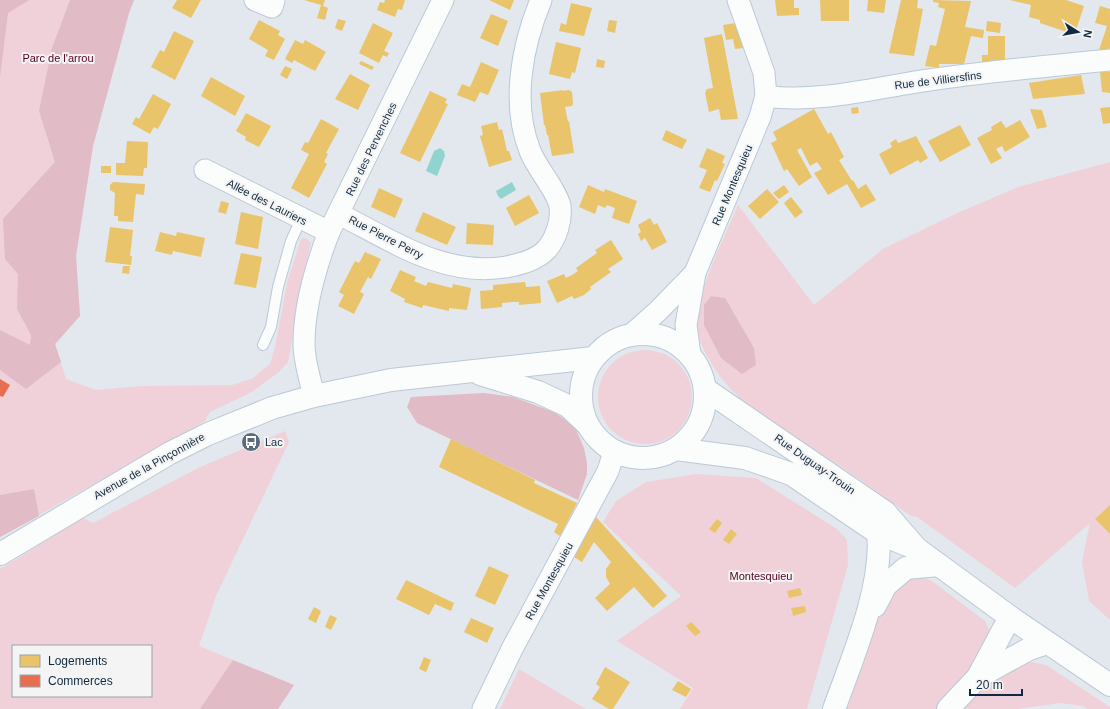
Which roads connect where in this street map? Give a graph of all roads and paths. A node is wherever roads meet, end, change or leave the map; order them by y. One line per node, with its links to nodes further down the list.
1 (255, 0): 2 (street)
2 (274, 0)
3 (443, 0): 9 (street, Rue des Pervenches)
4 (541, 0): 9 (street, Rue Pierre Perry)
5 (738, 0): 7 (street)
6 (1110, 60): 7 (street, Rue de Villiersfins)
7 (766, 96): 12 (street, Rue Montesquieu)
8 (205, 170): 10 (street, Allée des Lauriers)
9 (340, 214): 11 (street, Rue des Pervenches)
10 (301, 219): 11 (street, Allée des Lauriers); 14 (lane)
11 (329, 232): 19 (street, Rue des Pervenches)
12 (695, 273): 13 (street, Rue Montesquieu); 15 (street, Rue Montesquieu)
13 (631, 335): 15 (main road); 16 (main road)
14 (263, 345)
15 (690, 355): 18 (main road)
16 (593, 358): 17 (main road, Avenue de la Pinçonnière); 20 (main road)
17 (474, 372): 19 (main road, Avenue de la Pinçonnière); 20 (main road, Avenue de la Pinçonnière)
18 (705, 389): 21 (main road); 24 (main road, Rue Duguay-Trouin)
19 (314, 396): 25 (main road, Avenue de la Pinçonnière)
20 (586, 423): 22 (main road)
21 (676, 449): 22 (main road); 23 (main road, Rue Duguay-Trouin)
22 (614, 452): 32 (street, Rue Montesquieu)
23 (878, 533): 24 (main road, Rue Duguay-Trouin); 28 (main road)
24 (917, 549): 26 (main road, Rue Duguay-Trouin)
25 (5, 551)
26 (939, 565): 27 (main road, Rue Duguay-Trouin); 28 (main road)
27 (1010, 617): 29 (main road, Rue Duguay-Trouin); 30 (main road)
28 (860, 638): 33 (main road)
29 (1047, 643): 30 (main road); 31 (main road, Rue Duguay-Trouin)
30 (978, 677): 34 (main road)
31 (1110, 685)
32 (483, 709)
33 (834, 709)
34 (948, 709)

